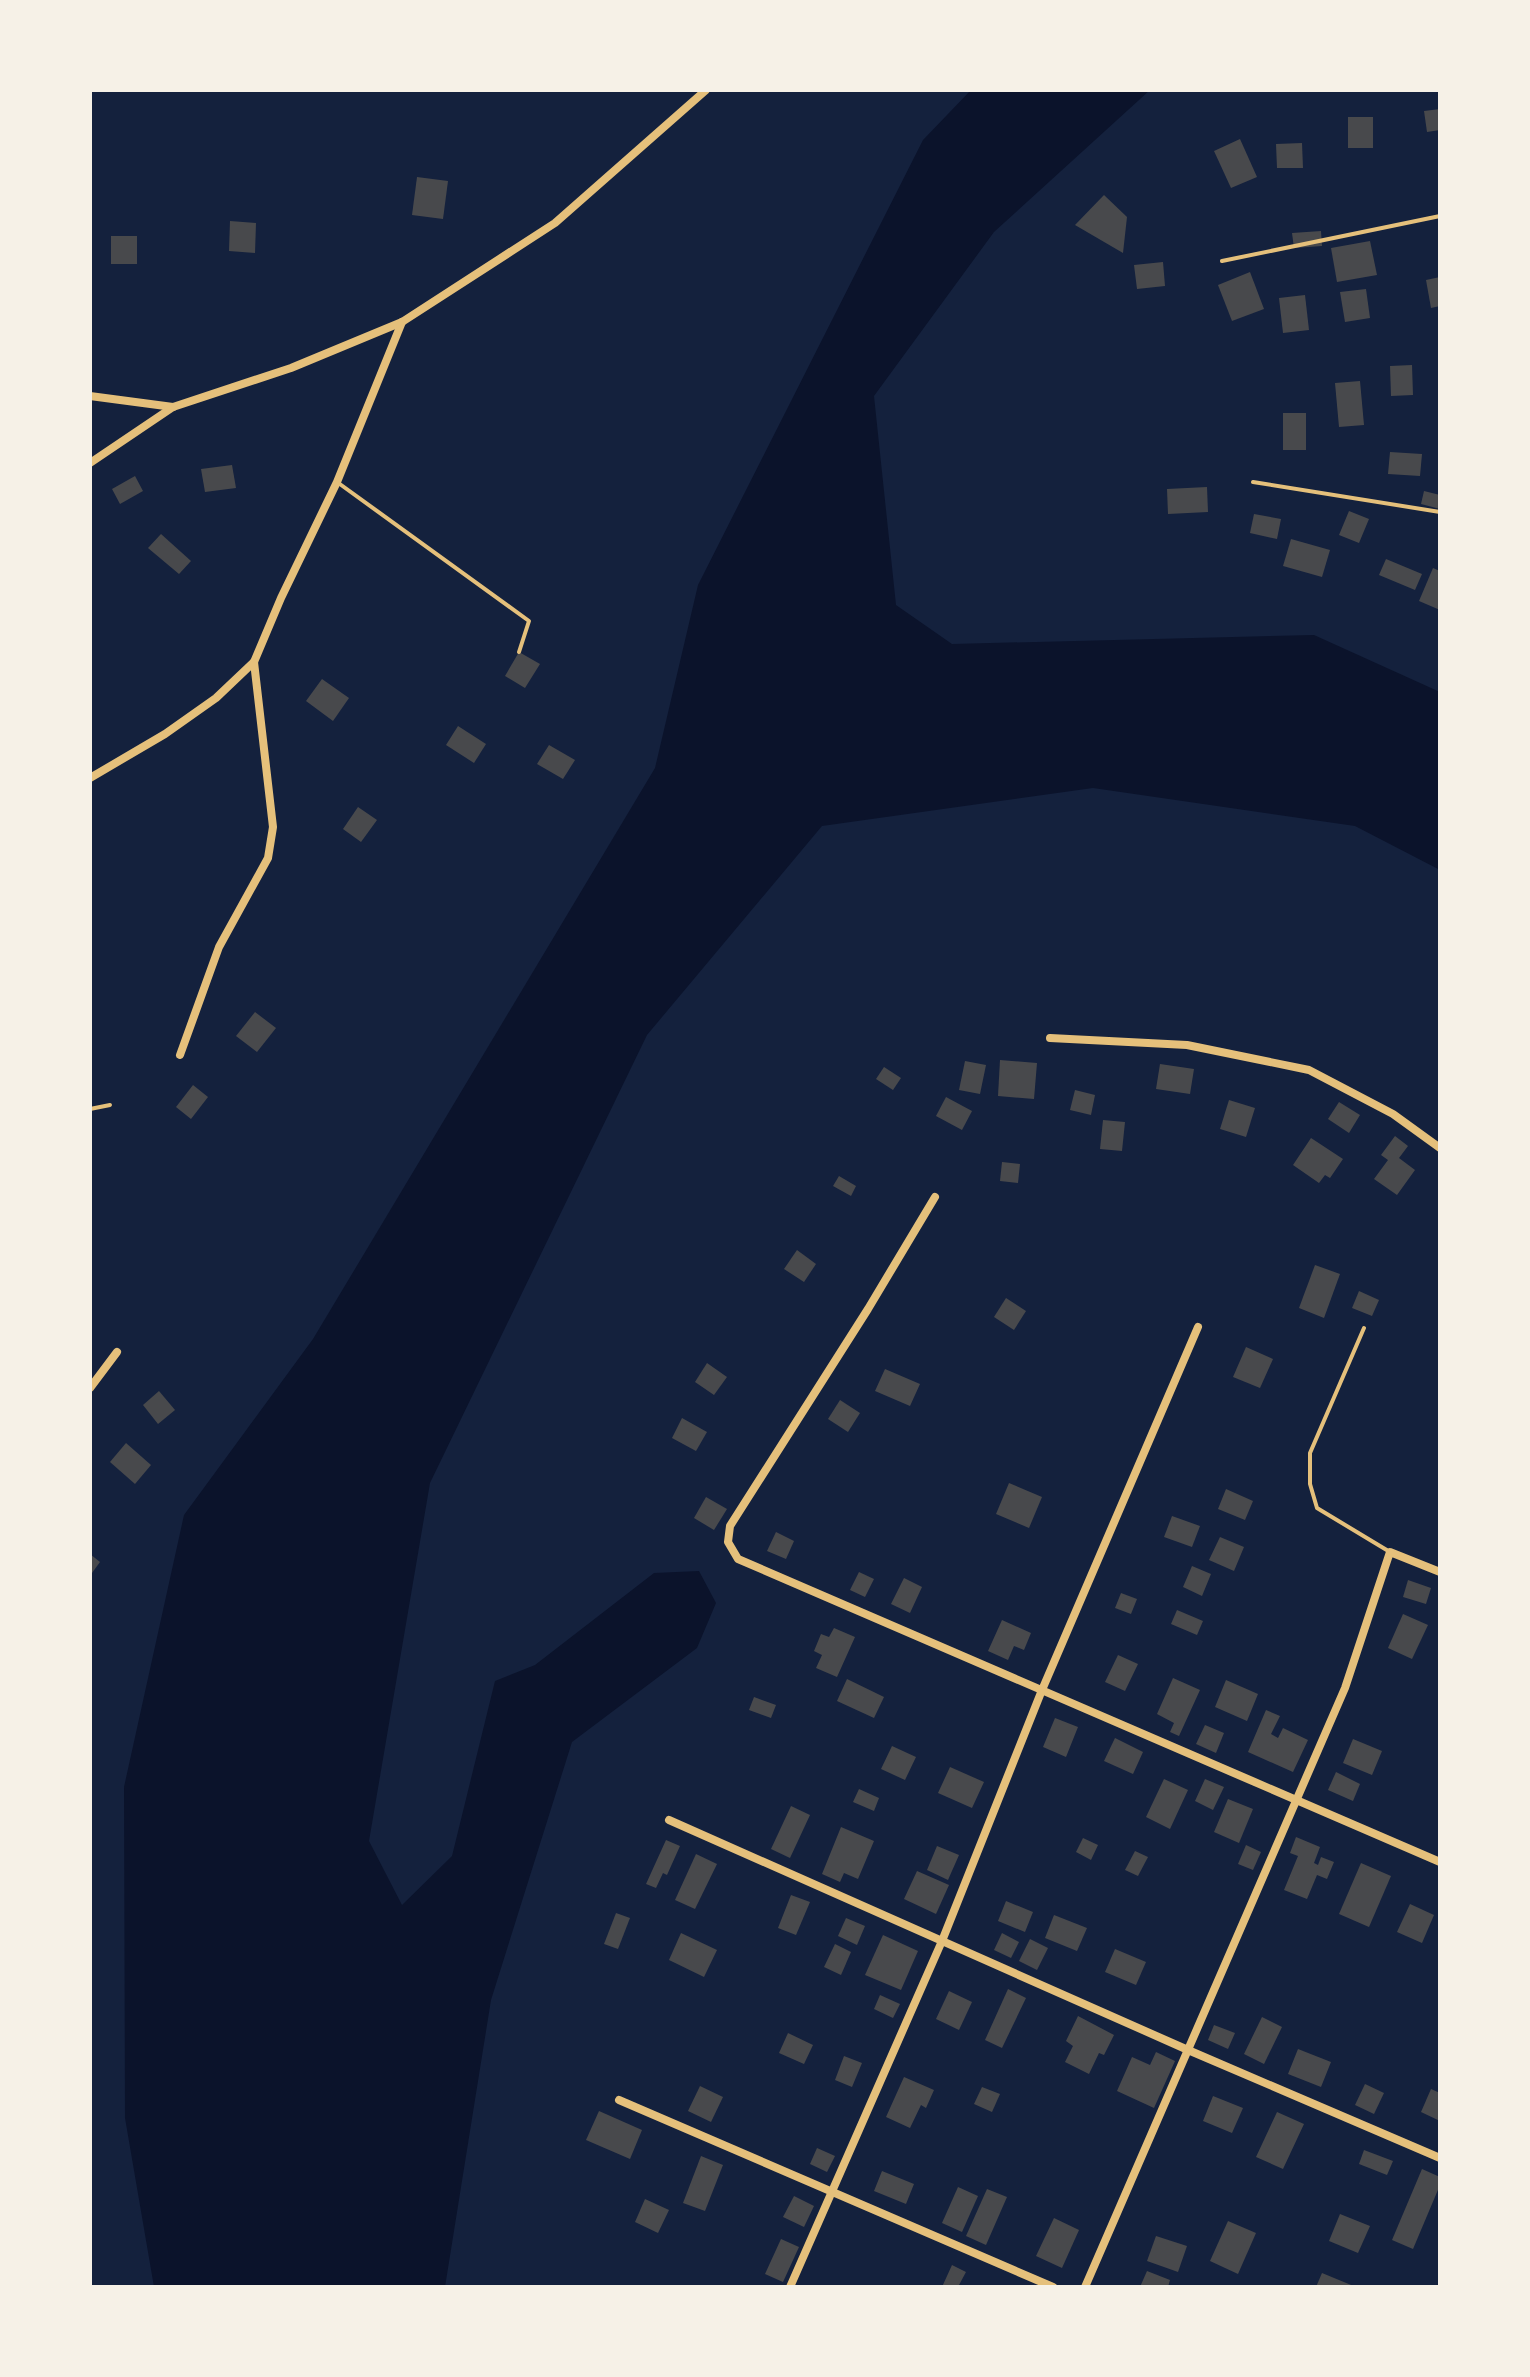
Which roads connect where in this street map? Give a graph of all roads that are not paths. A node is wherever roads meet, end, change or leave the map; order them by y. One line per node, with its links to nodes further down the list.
1 (706, 90): 4 (street)
2 (1440, 216): 3 (lane)
3 (1222, 261)
4 (402, 322): 6 (street); 8 (street)
5 (90, 396): 6 (street)
6 (173, 407): 7 (street)
7 (90, 463)
8 (337, 482): 11 (lane); 12 (street)
9 (1253, 482): 10 (lane)
10 (1440, 512)
11 (519, 652)
12 (254, 662): 13 (street); 15 (street)
13 (90, 778)
14 (1050, 1038): 18 (street)
15 (180, 1055)
16 (110, 1105): 17 (lane)
17 (90, 1109)
18 (1440, 1148)
19 (935, 1197): 26 (street)
20 (1198, 1327): 26 (street)
21 (1364, 1328): 24 (lane)
22 (117, 1352): 23 (street)
23 (90, 1388)
24 (1390, 1552): 25 (street); 27 (street)
25 (1440, 1572)
26 (1042, 1690): 27 (street); 30 (street)
27 (1297, 1800): 29 (street); 31 (street)
28 (669, 1820): 30 (street)
29 (1440, 1862)
30 (942, 1941): 31 (street); 34 (street)
31 (1188, 2050): 33 (street); 37 (street)
32 (619, 2100): 34 (street)
33 (1440, 2158)
34 (831, 2191): 35 (street); 36 (street)
35 (790, 2287)
36 (1053, 2287)
37 (1085, 2287)

